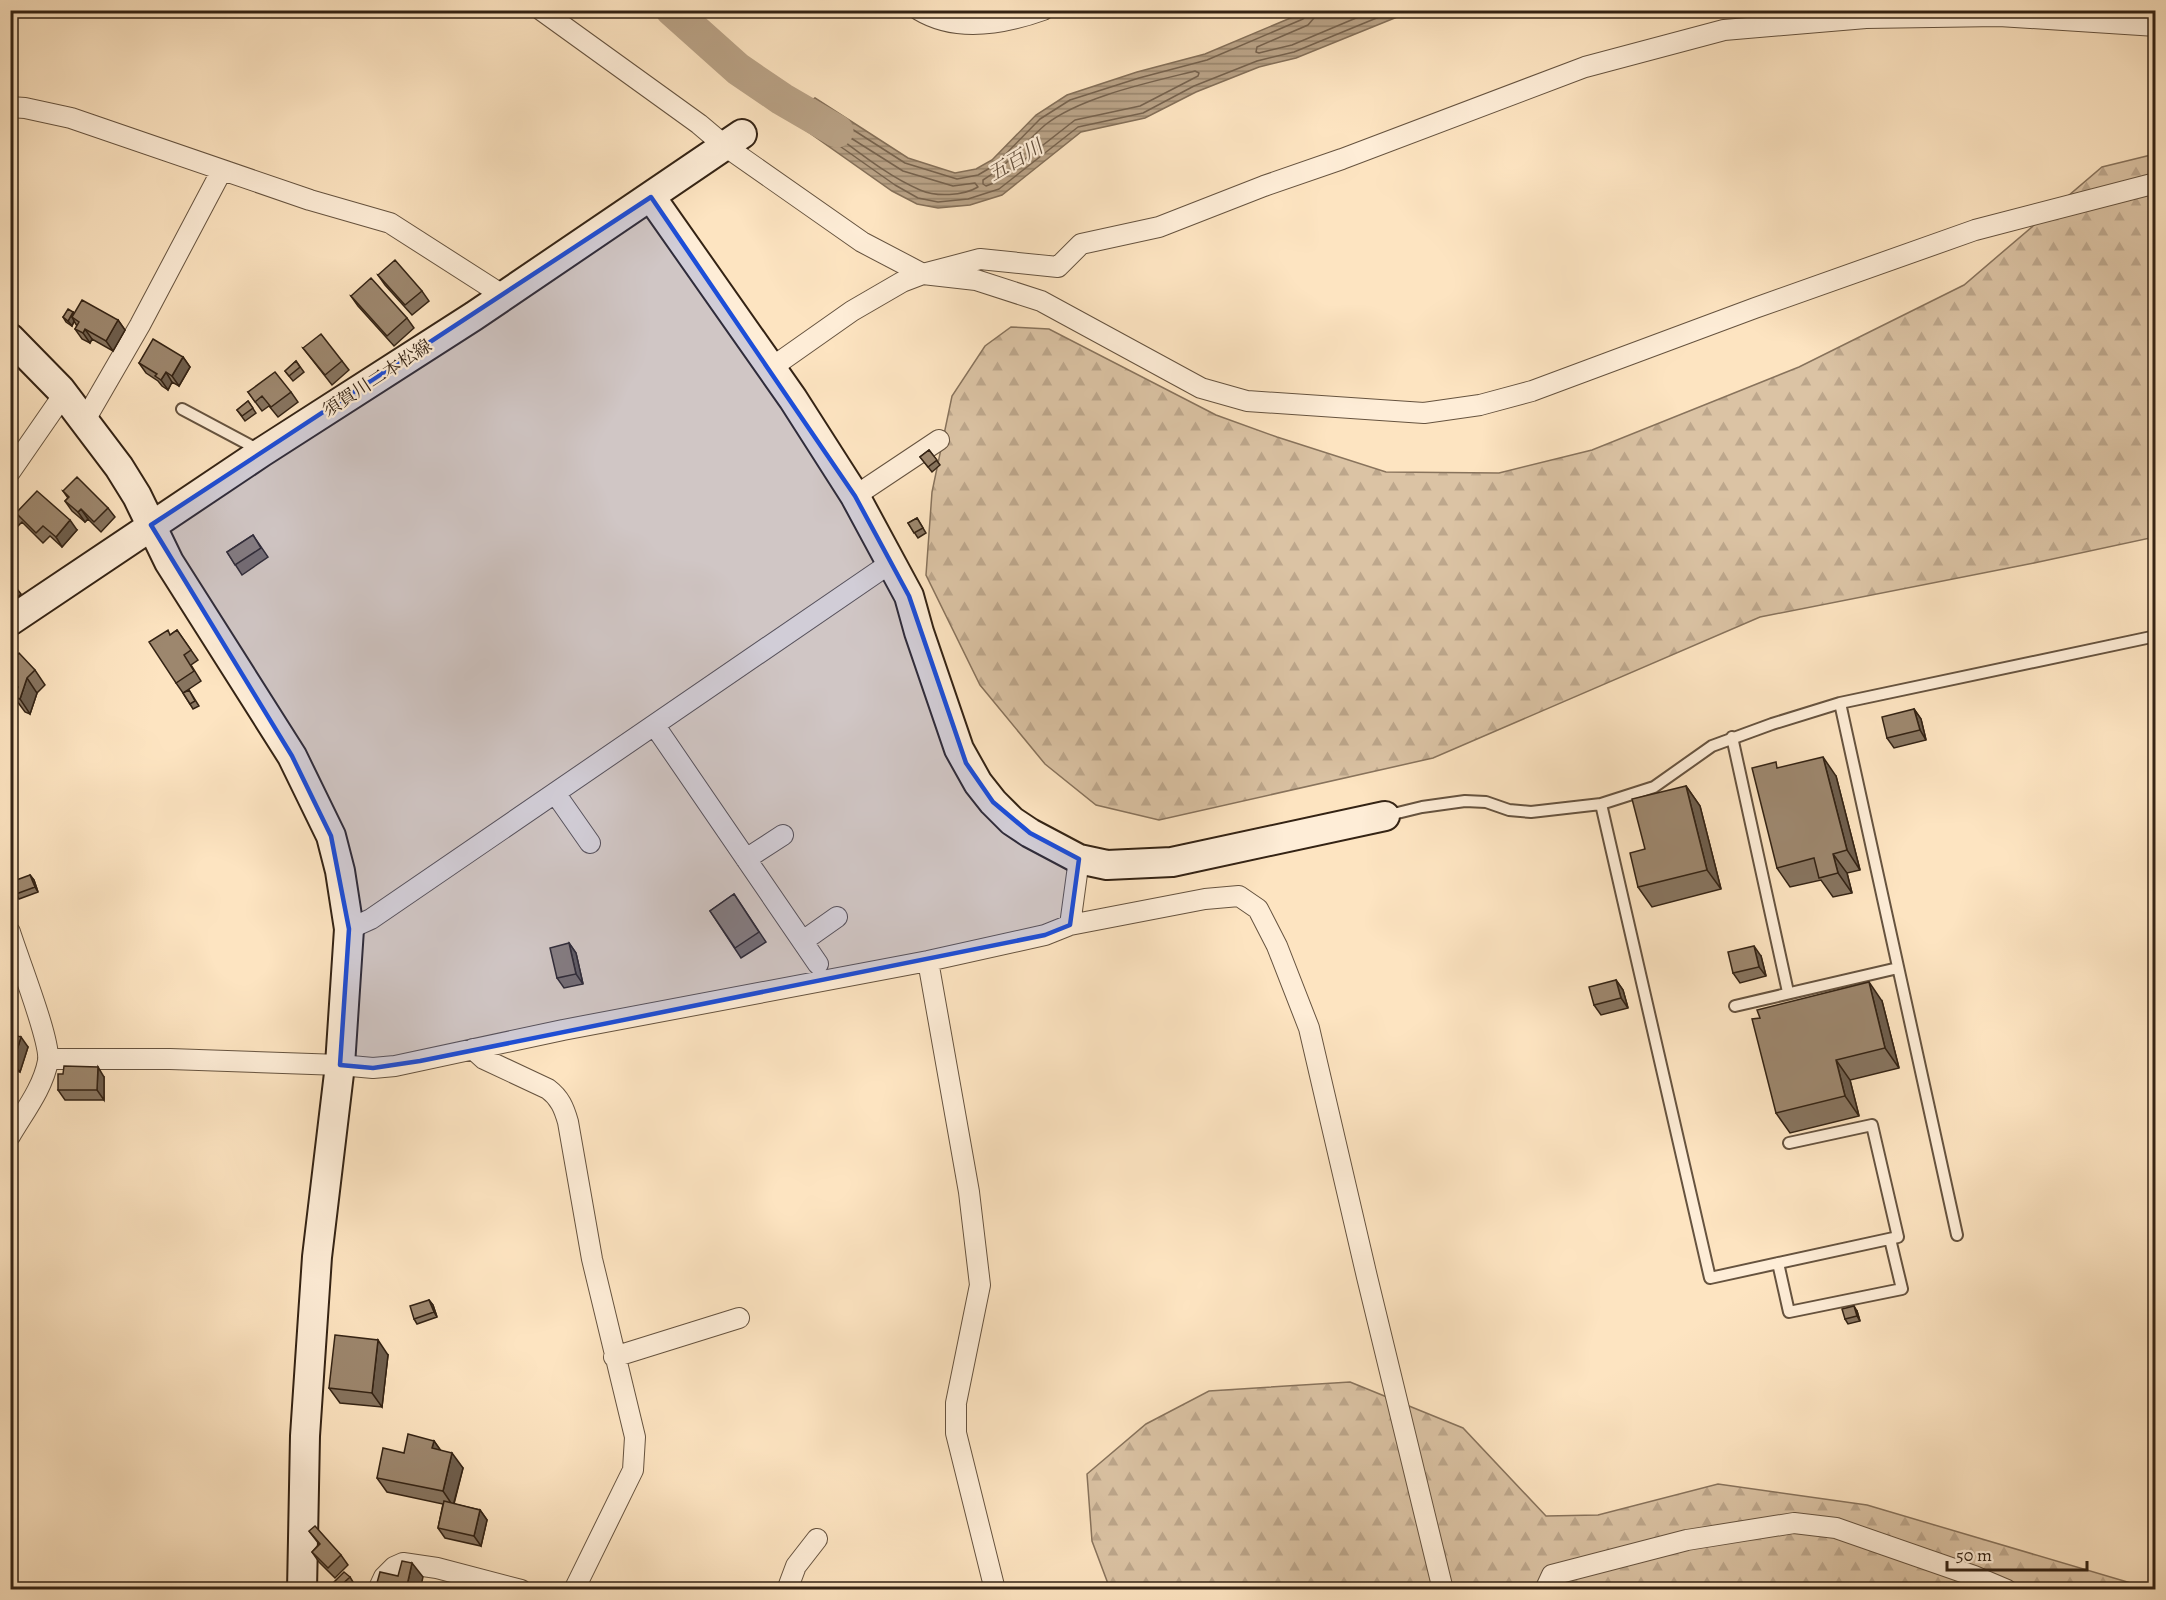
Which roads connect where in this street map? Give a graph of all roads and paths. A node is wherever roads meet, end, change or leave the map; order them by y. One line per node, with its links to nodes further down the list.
1 (541, 10): 6 (street)
2 (919, 10): 3 (street)
3 (1044, 10)
4 (2156, 26): 10 (street)
5 (10, 107): 7 (street)
6 (734, 140): 9 (street, 須賀川二本松線); 10 (street)
7 (222, 170): 11 (street); 16 (street)
8 (2156, 183): 10 (street)
9 (651, 197): 11 (street, 須賀川二本松線); 13 (street)
10 (923, 274): 13 (street)
11 (504, 296): 18 (street, 須賀川二本松線)
12 (10, 338): 14 (street)
13 (771, 368): 20 (street)
14 (64, 394): 16 (street); 19 (street)
15 (182, 409): 18 (lane)
16 (85, 420): 21 (street)
17 (939, 440): 20 (street)
18 (262, 452): 21 (street, 須賀川二本松線)
19 (10, 472)
20 (855, 496): 22 (street)
21 (151, 525): 23 (street, 須賀川二本松線); 37 (street)
22 (892, 562): 26 (street); 34 (street)
23 (10, 621)
24 (2156, 636): 25 (lane)
25 (1840, 704): 27 (lane); 42 (lane)
26 (655, 726): 28 (street); 33 (street)
27 (1732, 737): 29 (lane); 43 (lane)
28 (555, 793): 32 (street); 37 (street)
29 (1601, 804): 30 (lane); 52 (lane)
30 (1385, 816): 34 (street)
31 (783, 835): 33 (street)
32 (590, 843)
33 (746, 859): 39 (street)
34 (1079, 859): 36 (street)
35 (837, 917): 39 (street)
36 (1070, 925): 40 (street); 62 (street)
37 (350, 929): 47 (street)
38 (10, 932): 46 (street)
39 (802, 941): 41 (street)
40 (928, 961): 45 (street); 61 (street)
41 (818, 964)
42 (1899, 969): 43 (lane); 50 (lane)
43 (1788, 992): 44 (lane)
44 (1735, 1006)
45 (473, 1049): 47 (street); 54 (street)
46 (48, 1059): 47 (street); 48 (street)
47 (340, 1065): 56 (street)
48 (10, 1136)
49 (1789, 1143): 51 (lane)
50 (1957, 1235)
51 (1890, 1239): 52 (lane); 52 (lane)
52 (1778, 1263)
53 (739, 1318): 54 (street)
54 (614, 1357): 59 (street)
55 (817, 1539): 60 (street)
56 (302, 1590)
57 (378, 1590): 58 (street)
58 (521, 1590)
59 (574, 1590)
60 (787, 1590)
61 (995, 1590)
62 (1443, 1590)
63 (1545, 1590): 64 (street)
64 (2007, 1590)

